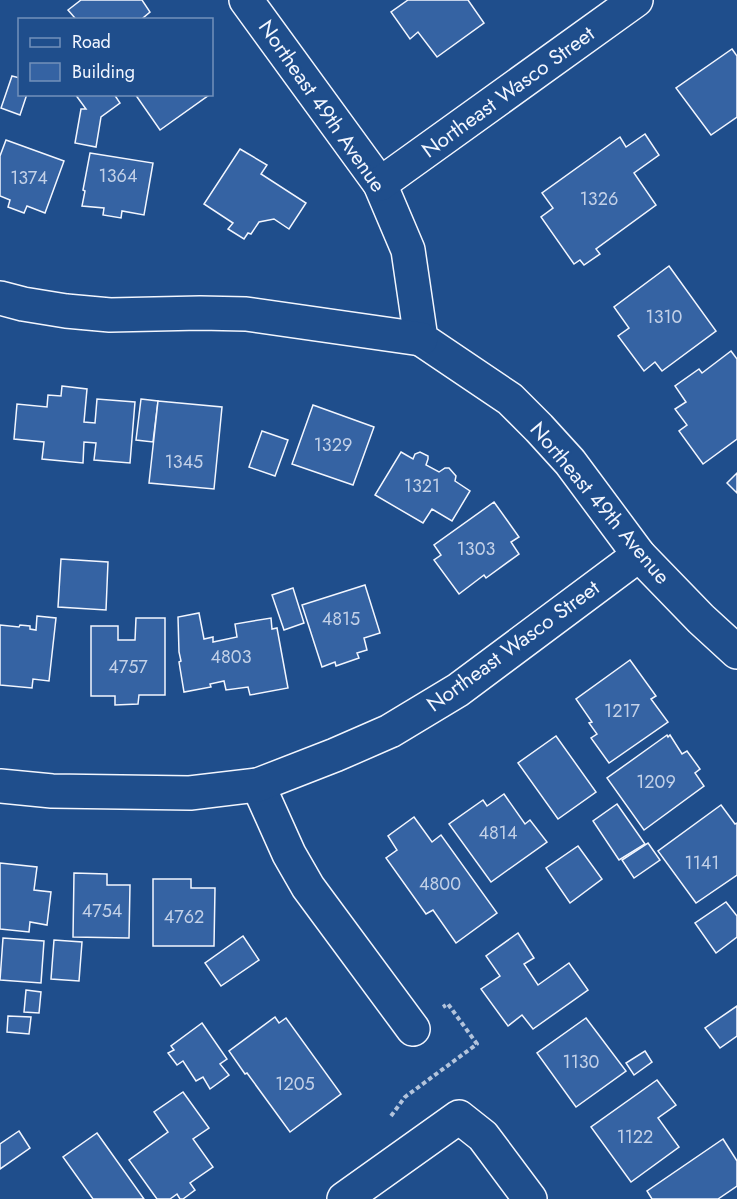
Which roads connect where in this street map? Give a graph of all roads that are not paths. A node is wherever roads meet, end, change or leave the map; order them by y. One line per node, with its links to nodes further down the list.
1 (246, 0): 3 (street, Northeast 49th Avenue)
2 (636, 0): 3 (street, Northeast Wasco Street)
3 (380, 184): 5 (street, Northeast 49th Avenue)
4 (0, 298): 5 (street)
5 (422, 339): 6 (street, Northeast 49th Avenue)
6 (639, 555): 7 (street, Northeast 49th Avenue); 8 (street, Northeast Wasco Street)
7 (737, 652)
8 (258, 785): 9 (street, Northeast Wasco Street); 10 (street)
9 (0, 786)
10 (413, 1029)
11 (344, 1199): 12 (street)
12 (530, 1199)

